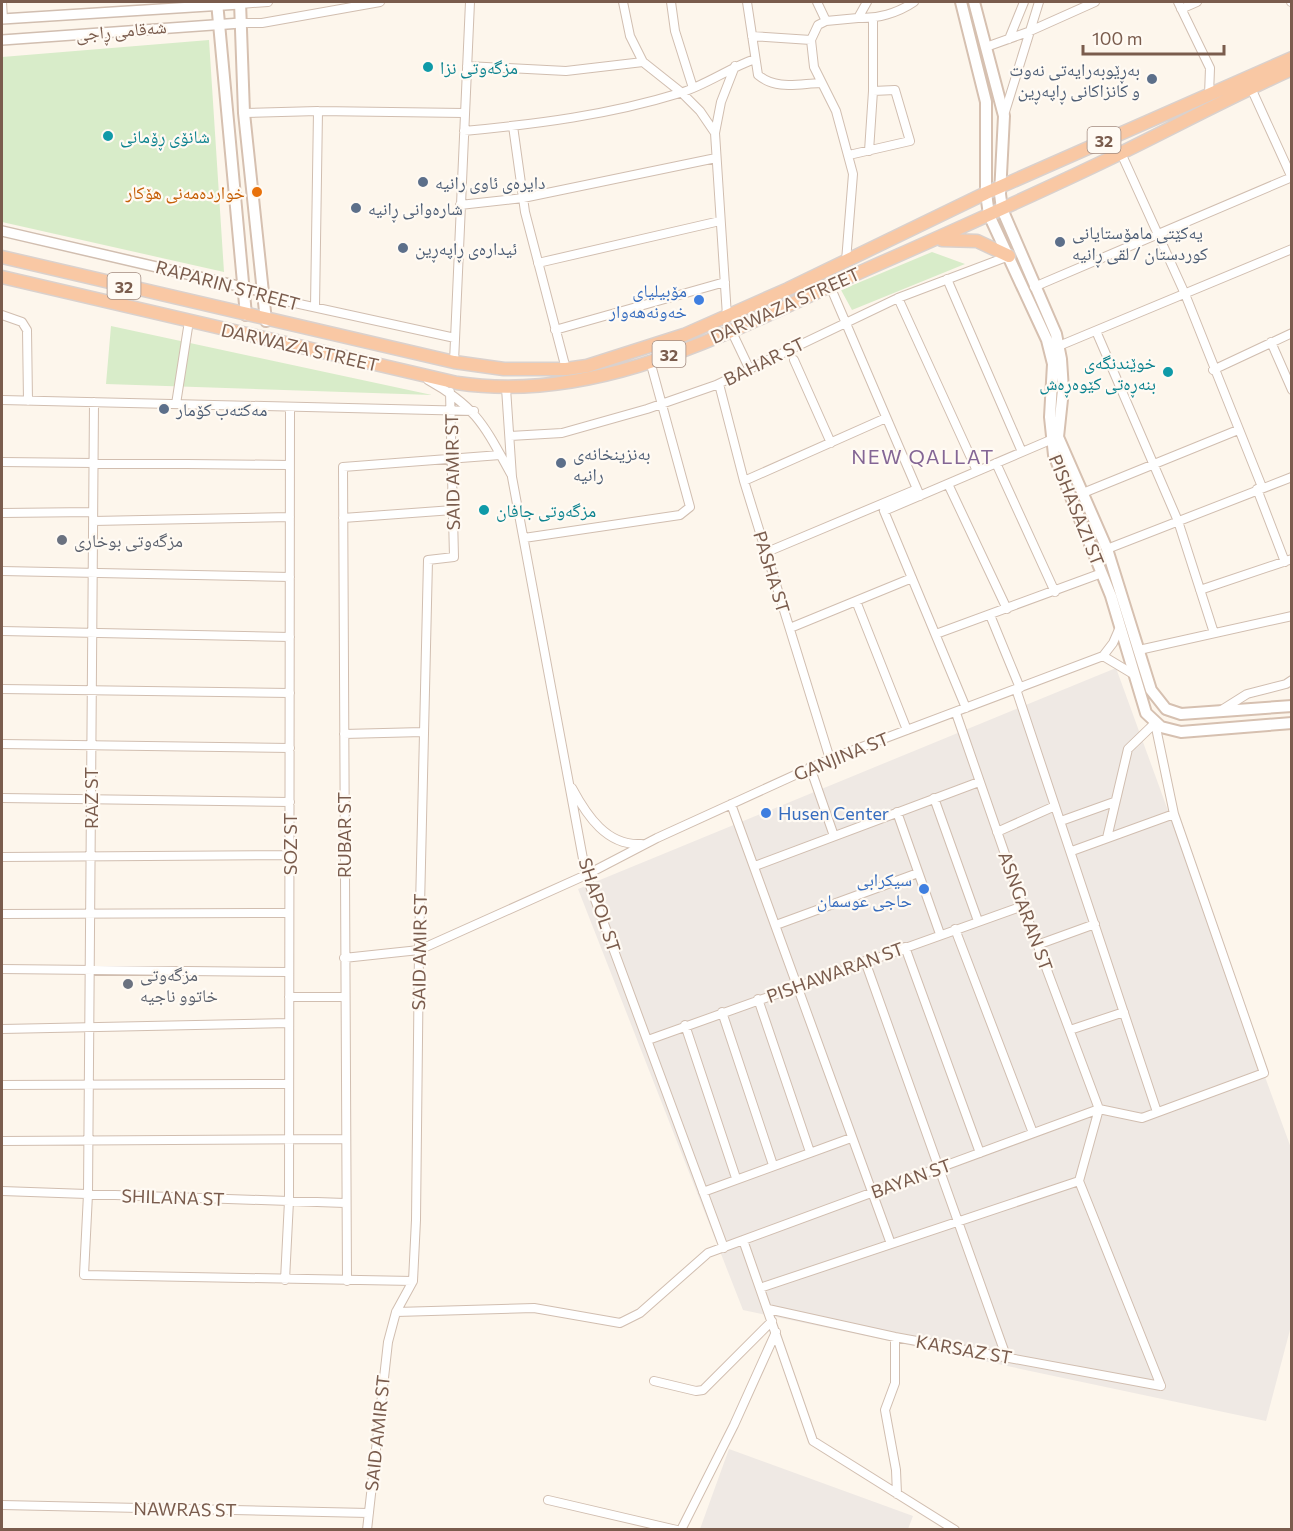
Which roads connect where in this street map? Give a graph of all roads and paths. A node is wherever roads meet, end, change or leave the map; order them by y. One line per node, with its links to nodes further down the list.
1 (2, 2): 22 (street)
2 (268, 2): 18 (street)
3 (380, 2): 26 (street)
4 (470, 2): 36 (street)
5 (622, 2): 35 (street)
6 (671, 2): 40 (street)
7 (747, 2): 28 (street)
8 (817, 2): 24 (street)
9 (867, 2): 21 (street)
10 (914, 2): 23 (street)
11 (961, 2): 58 (main road, PISHASAZI ST)
12 (974, 2): 32 (main road, PISHASAZI ST)
13 (1024, 2): 29 (street)
14 (1039, 2): 27 (street)
15 (1095, 2): 27 (street)
16 (1197, 2): 20 (street)
17 (218, 3): 18 (street, شەقامی ڕاجی); 19 (street, شەقامی ڕاجی); 25 (main road)
18 (240, 3): 26 (main road)
19 (146, 5): 22 (street, شەقامی ڕاجی)
20 (1180, 5): 44 (street)
21 (858, 18): 23 (street); 24 (street)
22 (2, 19)
23 (873, 19): 42 (street)
24 (826, 21): 31 (street)
25 (219, 23): 26 (street, شەقامی ڕاجی); 30 (street, شەقامی ڕاجی); 75 (main road)
26 (241, 23): 46 (main road)
27 (1028, 32): 29 (street); 48 (street)
28 (752, 36): 31 (street); 34 (street)
29 (1009, 39): 32 (street)
30 (2, 40)
31 (811, 40): 39 (street)
32 (986, 48): 48 (main road, PISHASAZI ST)
33 (1292, 58): 44 (highway, 32)
34 (755, 59): 37 (street); 39 (street)
35 (643, 62): 36 (street); 43 (street)
36 (466, 66): 47 (street)
37 (735, 66): 40 (street); 51 (street)
38 (1292, 69): 41 (highway, DARWAZA STREET / 32)
39 (820, 83): 54 (street)
40 (693, 88): 43 (street)
41 (1251, 88): 53 (highway, DARWAZA STREET / 32); 56 (street)
42 (873, 91): 52 (street); 52 (street)
43 (682, 93): 49 (street); 51 (street)
44 (1209, 95): 57 (highway, 32)
45 (318, 111): 46 (street); 47 (street); 81 (street)
46 (244, 113): 78 (main road)
47 (464, 113): 50 (street)
48 (1004, 116): 57 (main road, PISHASAZI ST)
49 (513, 126): 50 (street); 59 (street)
50 (464, 131): 60 (street)
51 (715, 133): 55 (street)
52 (869, 151): 54 (street)
53 (1121, 153): 61 (highway, DARWAZA STREET / 32); 65 (street)
54 (849, 155): 70 (street)
55 (716, 158): 59 (street); 63 (street)
56 (1291, 177): 65 (street)
57 (1000, 187): 58 (highway, 32); 61 (main road, PISHASAZI ST)
58 (986, 193): 62 (main road, PISHASAZI ST); 70 (highway, 32)
59 (523, 198): 60 (street); 71 (street)
60 (460, 205): 92 (street)
61 (1002, 209): 62 (highway, DARWAZA STREET / 32); 77 (main road, PISHASAZI ST)
62 (989, 215): 66 (highway, DARWAZA STREET / 32); 68 (main road, PISHASAZI ST)
63 (720, 221): 71 (street); 74 (street)
64 (2, 231): 75 (street, RAPARIN STREET)
65 (1156, 234): 77 (street); 79 (street)
66 (923, 244): 68 (highway); 76 (highway, DARWAZA STREET / 32)
67 (1292, 249): 79 (street)
68 (1010, 256): 73 (street, BAHAR ST); 94 (main road, PISHASAZI ST)
69 (2, 257): 83 (highway, 32)
70 (846, 261): 84 (highway, 32)
71 (538, 263): 88 (street)
72 (2, 277): 85 (highway, DARWAZA STREET / 32)
73 (946, 279): 80 (street, BAHAR ST); 119 (street)
74 (725, 282): 84 (street); 88 (street)
75 (244, 286): 78 (street, RAPARIN STREET); 83 (main road)
76 (830, 286): 87 (street); 89 (highway, DARWAZA STREET / 32)
77 (1034, 287): 94 (main road, PISHASAZI ST)
78 (264, 292): 81 (street, RAPARIN STREET); 86 (main road)
79 (1185, 294): 90 (street); 100 (street)
80 (898, 298): 87 (street, BAHAR ST); 127 (street)
81 (315, 307): 92 (street, RAPARIN STREET)
82 (2, 315): 107 (street)
83 (246, 315): 86 (highway, 32)
84 (727, 316): 98 (highway, 32)
85 (189, 321): 101 (highway, DARWAZA STREET / 32); 109 (street)
86 (266, 321): 97 (highway, 32)
87 (847, 321): 99 (street, BAHAR ST); 114 (street)
88 (555, 330): 98 (street)
89 (731, 330): 96 (highway, DARWAZA STREET / 32); 99 (street)
90 (1096, 331): 94 (street); 125 (street)
91 (1292, 333): 93 (street)
92 (455, 338): 97 (street)
93 (1271, 342): 100 (street); 104 (street)
94 (1054, 348): 117 (main road, PISHASAZI ST)
95 (794, 360): 118 (street)
96 (650, 361): 103 (highway, DARWAZA STREET / 32); 110 (street)
97 (454, 362): 98 (highway, 32)
98 (566, 369)
99 (750, 370): 102 (street, BAHAR ST)
100 (1213, 370): 115 (street)
101 (422, 376): 103 (highway, DARWAZA STREET / 32); 105 (street)
102 (719, 384): 110 (street, BAHAR ST); 130 (street, PASHA ST)
103 (506, 388): 116 (street)
104 (1292, 390)
105 (450, 392): 112 (street, SAID AMIR ST); 113 (street)
106 (2, 400): 107 (street)
107 (27, 401): 108 (street)
108 (94, 402): 109 (street); 124 (street, RAZ ST)
109 (176, 404): 111 (street)
110 (663, 404): 116 (street, BAHAR ST); 141 (street)
111 (290, 407): 112 (street); 126 (street, SOZ ST)
112 (451, 411): 113 (street); 121 (street, SAID AMIR ST)
113 (474, 411): 120 (street)
114 (886, 418): 118 (street); 133 (street)
115 (1238, 430): 125 (street); 132 (street)
116 (510, 436): 128 (street)
117 (1055, 438): 119 (street); 134 (main road, PISHASAZI ST); 147 (main road, PISHASAZI ST)
118 (831, 442): 130 (street)
119 (1022, 452): 123 (street)
120 (500, 455): 121 (street); 128 (street)
121 (452, 459): 135 (street, SAID AMIR ST); 139 (street, RUBAR ST)
122 (2, 462): 124 (street)
123 (996, 463): 127 (street); 151 (street)
124 (93, 464): 126 (street); 137 (street, RAZ ST)
125 (1153, 464): 134 (street); 140 (street)
126 (290, 465): 138 (street, SOZ ST)
127 (977, 471): 131 (street)
128 (512, 477): 141 (street, SHAPOL ST)
129 (1292, 477): 132 (street)
130 (744, 481): 143 (street, PASHA ST)
131 (948, 484): 133 (street); 153 (street)
132 (1259, 488): 140 (street); 144 (street)
133 (918, 493): 143 (street); 149 (street)
134 (1083, 493): 142 (main road, PISHASAZI ST)
135 (453, 510): 139 (street); 179 (street, SAID AMIR ST)
136 (2, 513): 137 (street)
137 (93, 516): 138 (street); 146 (street, RAZ ST)
138 (290, 517): 148 (street, SOZ ST)
139 (343, 518): 180 (street, RUBAR ST)
140 (1178, 521): 142 (street); 150 (street)
141 (525, 538): 185 (street, SHAPOL ST)
142 (1107, 549): 163 (main road, PISHASAZI ST)
143 (767, 552): 157 (street, PASHA ST)
144 (1288, 560): 150 (street)
145 (2, 571): 146 (street)
146 (93, 573): 148 (street); 159 (street, RAZ ST)
147 (1102, 573): 151 (street); 156 (main road, PISHASAZI ST)
148 (290, 577): 162 (street, SOZ ST)
149 (912, 578): 152 (street); 161 (street)
150 (1200, 590): 160 (street)
151 (1055, 591): 153 (street)
152 (856, 601): 157 (street); 178 (street)
153 (1007, 609): 154 (street)
154 (990, 615): 161 (street); 167 (street)
155 (1292, 616): 160 (street)
156 (1121, 625): 164 (street); 165 (main road, PISHASAZI ST)
157 (790, 628): 184 (street, PASHA ST)
158 (2, 631): 159 (street)
159 (92, 633): 162 (street); 169 (street, RAZ ST)
160 (1214, 633): 163 (street)
161 (936, 634): 172 (street)
162 (290, 637): 170 (street, SOZ ST)
163 (1139, 650): 173 (main road, PISHASAZI ST)
164 (1102, 656): 165 (street); 167 (street, GANJINA ST)
165 (1133, 674): 176 (main road, PISHASAZI ST)
166 (1292, 680): 174 (street)
167 (1018, 688): 172 (street, GANJINA ST); 194 (street)
168 (2, 689): 169 (street)
169 (92, 690): 170 (street); 182 (street, RAZ ST)
170 (290, 693): 183 (street, SOZ ST)
171 (1292, 706): 174 (main road)
172 (966, 708): 175 (street, GANJINA ST)
173 (1166, 709): 174 (main road); 176 (main road)
174 (1220, 711)
175 (956, 713): 178 (street, GANJINA ST); 187 (street, ASNGARAN ST)
176 (1155, 723): 177 (main road); 192 (street); 196 (street)
177 (1292, 723)
178 (907, 730): 184 (street, GANJINA ST)
179 (423, 732): 180 (street); 220 (street, SAID AMIR ST)
180 (344, 734): 221 (street, RUBAR ST)
181 (2, 744): 182 (street)
182 (91, 745): 183 (street); 190 (street, RAZ ST)
183 (290, 748): 191 (street, SOZ ST)
184 (830, 759): 186 (street, GANJINA ST)
185 (565, 767): 200 (street); 208 (street, SHAPOL ST)
186 (810, 767): 193 (street, GANJINA ST); 199 (street)
187 (979, 782): 189 (street); 198 (street, ASNGARAN ST)
188 (2, 798): 190 (street)
189 (934, 798): 195 (street); 213 (street)
190 (91, 800): 191 (street); 205 (street, RAZ ST)
191 (290, 802): 203 (street, SOZ ST)
192 (1114, 802): 197 (street); 201 (street)
193 (731, 804): 200 (street, GANJINA ST); 206 (street)
194 (1055, 806): 197 (street); 198 (street)
195 (897, 812): 199 (street); 207 (street)
196 (1174, 814): 201 (street); 242 (street)
197 (1061, 821): 202 (street)
198 (997, 832): 209 (street, ASNGARAN ST)
199 (834, 836): 206 (street)
200 (657, 838): 208 (street, GANJINA ST)
201 (1107, 838): 202 (street)
202 (1072, 851): 214 (street)
203 (290, 855): 205 (street); 212 (street, SOZ ST)
204 (2, 857): 205 (street)
205 (91, 858): 211 (street, RAZ ST)
206 (755, 866): 215 (street)
207 (918, 873): 215 (street); 217 (street)
208 (586, 875): 220 (street, GANJINA ST); 237 (street, SHAPOL ST)
209 (1023, 906): 213 (street, PISHAWARAN ST); 218 (street, ASNGARAN ST)
210 (2, 914): 211 (street)
211 (90, 914): 212 (street); 224 (street, RAZ ST)
212 (289, 914): 225 (street, SOZ ST)
213 (978, 921): 216 (street, PISHAWARAN ST)
214 (1095, 924): 218 (street); 231 (street)
215 (776, 925): 226 (street)
216 (955, 928): 217 (street, PISHAWARAN ST); 243 (street)
217 (940, 934): 219 (street, PISHAWARAN ST)
218 (1037, 945): 236 (street, ASNGARAN ST)
219 (905, 947): 222 (street, PISHAWARAN ST); 250 (street)
220 (419, 950): 221 (street, GANJINA ST); 267 (street, SAID AMIR ST)
221 (344, 958): 228 (street, RUBAR ST)
222 (865, 961): 226 (street, PISHAWARAN ST); 252 (street)
223 (2, 969): 224 (street)
224 (89, 969): 225 (street); 234 (street, RAZ ST)
225 (289, 972): 227 (street, SOZ ST)
226 (797, 986): 229 (street, PISHAWARAN ST); 244 (street)
227 (289, 997): 228 (street); 232 (street, SOZ ST)
228 (345, 997): 246 (street, RUBAR ST)
229 (758, 999): 230 (street, PISHAWARAN ST); 249 (street)
230 (722, 1012): 233 (street, PISHAWARAN ST); 251 (street)
231 (1125, 1012): 236 (street); 242 (street)
232 (289, 1023): 234 (street); 239 (street, SOZ ST)
233 (685, 1025): 237 (street, PISHAWARAN ST); 253 (street)
234 (90, 1027): 235 (street); 238 (street, RAZ ST)
235 (2, 1029)
236 (1070, 1030): 241 (street, ASNGARAN ST)
237 (648, 1040): 256 (street, SHAPOL ST)
238 (89, 1084): 239 (street); 240 (street); 247 (street, RAZ ST)
239 (289, 1084): 245 (street, SOZ ST)
240 (2, 1085)
241 (1099, 1109): 242 (street); 243 (street, BAYAN ST); 254 (street)
242 (1157, 1112)
243 (1033, 1133): 250 (street, BAYAN ST)
244 (851, 1138): 249 (street); 257 (street)
245 (289, 1139): 246 (street); 247 (street); 259 (street, SOZ ST)
246 (345, 1139): 260 (street, RUBAR ST)
247 (89, 1140): 248 (street); 258 (street, RAZ ST)
248 (2, 1141)
249 (810, 1152): 251 (street)
250 (980, 1153): 252 (street, BAYAN ST)
251 (773, 1165): 253 (street)
252 (941, 1167): 257 (street, BAYAN ST); 261 (street)
253 (736, 1178): 256 (street)
254 (1079, 1180): 261 (street); 274 (street, KARSAZ ST)
255 (2, 1191): 258 (street, SHILANA ST)
256 (703, 1192): 264 (street, SHAPOL ST)
257 (872, 1192): 262 (street, BAYAN ST); 263 (street)
258 (88, 1194): 259 (street, SHILANA ST); 265 (street, RAZ ST)
259 (289, 1201): 260 (street, SHILANA ST); 265 (street, SOZ ST)
260 (345, 1203): 266 (street, RUBAR ST)
261 (958, 1221): 263 (street); 274 (street)
262 (742, 1240): 264 (street, BAYAN ST); 268 (street)
263 (891, 1244): 268 (street)
264 (724, 1248): 270 (street, BAYAN ST)
265 (285, 1280): 266 (street)
266 (347, 1281): 267 (street)
267 (412, 1281): 270 (street, SAID AMIR ST)
268 (760, 1288): 269 (street)
269 (768, 1309): 271 (street); 273 (street, KARSAZ ST)
270 (396, 1312): 279 (street, SAID AMIR ST)
271 (772, 1321): 272 (street); 275 (street)
272 (776, 1332): 276 (street); 281 (street)
273 (895, 1337): 274 (street, KARSAZ ST); 276 (street)
274 (1006, 1356)
275 (654, 1381)
276 (897, 1494): 282 (street)
277 (548, 1500): 281 (street)
278 (2, 1505): 279 (street, NAWRAS ST)
279 (369, 1513): 280 (street, SAID AMIR ST)
280 (367, 1530)
281 (679, 1530)
282 (955, 1530)

